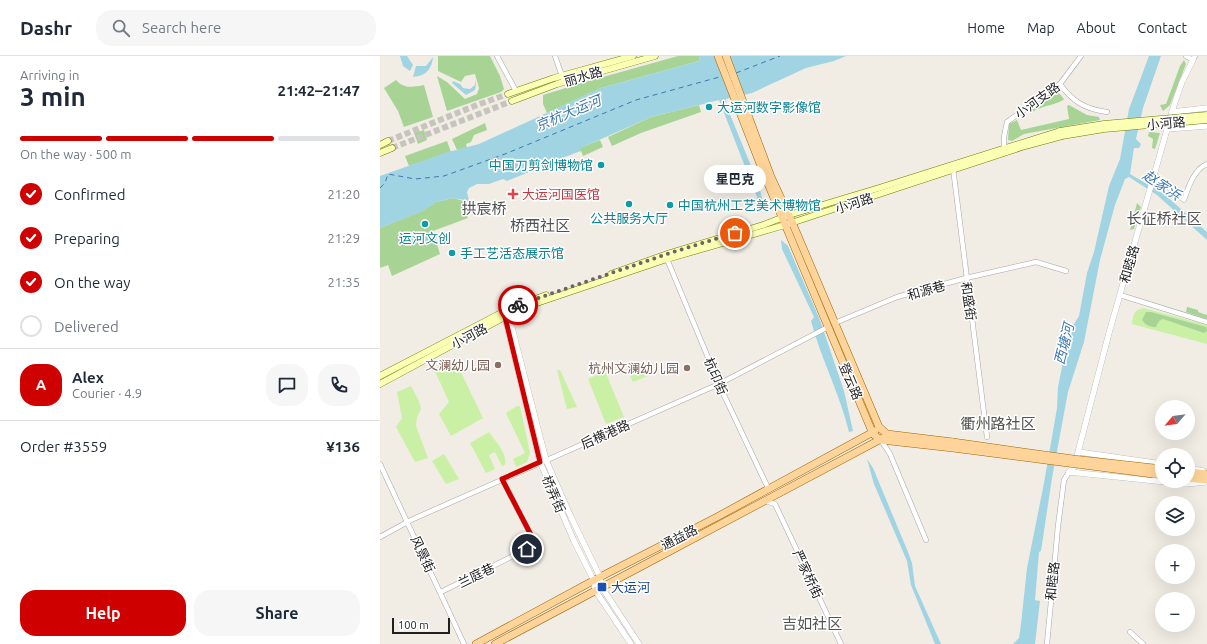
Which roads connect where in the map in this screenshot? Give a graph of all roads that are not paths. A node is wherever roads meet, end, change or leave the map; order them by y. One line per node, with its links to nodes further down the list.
1 (497, 56): 12 (street)
2 (555, 56): 10 (street)
3 (655, 56): 8 (main road, 丽水路)
4 (718, 56): 30 (main road, 登云路)
5 (726, 56): 30 (main road, 登云路)
6 (1081, 56): 11 (street, 小河支路)
7 (1186, 56): 9 (street)
8 (635, 57): 10 (main road, 丽水路)
9 (1194, 58): 17 (street, 和睦路)
10 (563, 79): 12 (main road, 丽水路); 14 (main road, 丽水路)
11 (1060, 84): 16 (street); 25 (street, 小河支路)
12 (516, 91): 13 (main road, 丽水路)
13 (508, 94)
14 (512, 101)
15 (1207, 108): 17 (street)
16 (1107, 112)
17 (1172, 112): 21 (street, 和睦路)
18 (1207, 115): 22 (main road, 小河路, bridge)
19 (1207, 120): 22 (main road, 小河路, bridge)
20 (1207, 126): 21 (street)
21 (1167, 129): 31 (street, 和睦路)
22 (1061, 133): 25 (main road, 小河路); 29 (main road, 小河路)
23 (388, 141): 24 (main road)
24 (380, 144)
25 (1004, 147): 29 (main road, 小河路)
26 (392, 148): 27 (main road)
27 (380, 153)
28 (1207, 164): 31 (street)
29 (953, 167): 32 (main road, 小河路); 33 (main road, 小河路); 37 (street, 和盛街)
30 (768, 178): 32 (main road, 登云路)
31 (1153, 178): 38 (street, 和睦路)
32 (786, 216): 33 (main road, 登云路); 34 (main road, 登云路); 39 (main road, 小河路)
33 (792, 222): 34 (main road, 小河路); 41 (main road, 登云路)
34 (785, 225): 35 (main road, 小河路); 42 (main road, 登云路)
35 (667, 259): 39 (main road, 小河路); 45 (street, 杭印街)
36 (1066, 271): 37 (street, 和源巷)
37 (966, 278): 41 (street, 和源巷); 49 (street, 和盛街)
38 (1120, 295): 40 (street); 52 (street, 和睦路)
39 (507, 314): 43 (main road, 小河路); 44 (main road, 小河路); 53 (street, 桥弄街); 54 (street, 桥弄街)
40 (1207, 322)
41 (835, 323): 46 (main road, 登云路)
42 (825, 329): 45 (street, 后横港路); 47 (main road, 登云路)
43 (380, 376)
44 (380, 384)
45 (719, 384): 53 (street, 后横港路); 65 (street, 杭印街)
46 (879, 427): 47 (main road, 通益路); 48 (main road, 登云路)
47 (873, 434): 50 (main road); 65 (main road, 通益路)
48 (887, 434): 50 (main road, 通益路); 51 (main road)
49 (987, 437)
50 (881, 440): 51 (main road); 66 (main road, 通益路); 71 (street)
51 (953, 445): 58 (main road, bridge)
52 (1078, 452): 55 (street); 59 (street, 和睦路)
53 (546, 460): 54 (street, 后横港路); 72 (street, 桥弄街)
54 (540, 462): 62 (street, 后横港路); 72 (street, 桥弄街)
55 (1155, 463)
56 (380, 465): 69 (street, 风景街)
57 (1195, 470): 61 (street)
58 (1154, 471)
59 (1069, 472): 64 (street); 82 (street, 和睦路)
60 (1195, 472): 61 (main road)
61 (1207, 473)
62 (502, 479): 69 (street, 后横港路); 74 (street, 兰庭巷)
63 (1195, 479): 64 (main road)
64 (1207, 481)
65 (769, 490): 72 (main road, 通益路)
66 (780, 494): 67 (main road, 通益路); 68 (street)
67 (766, 501): 68 (street); 73 (main road, 通益路)
68 (775, 504): 81 (street, 严家桥街)
69 (408, 522): 70 (street, 后横港路); 74 (street, 风景街)
70 (380, 537)
71 (926, 540)
72 (597, 579): 73 (street, 桥弄街); 78 (main road, 通益路)
73 (598, 588): 76 (main road, 通益路); 79 (street, 桥弄街); 80 (street, 桥弄街)
74 (441, 592): 77 (street, 风景街)
75 (1130, 632): 83 (street)
76 (500, 643)
77 (464, 644)
78 (476, 644)
79 (631, 644)
80 (639, 644)
81 (840, 644)
82 (1047, 644)
83 (1143, 644)

